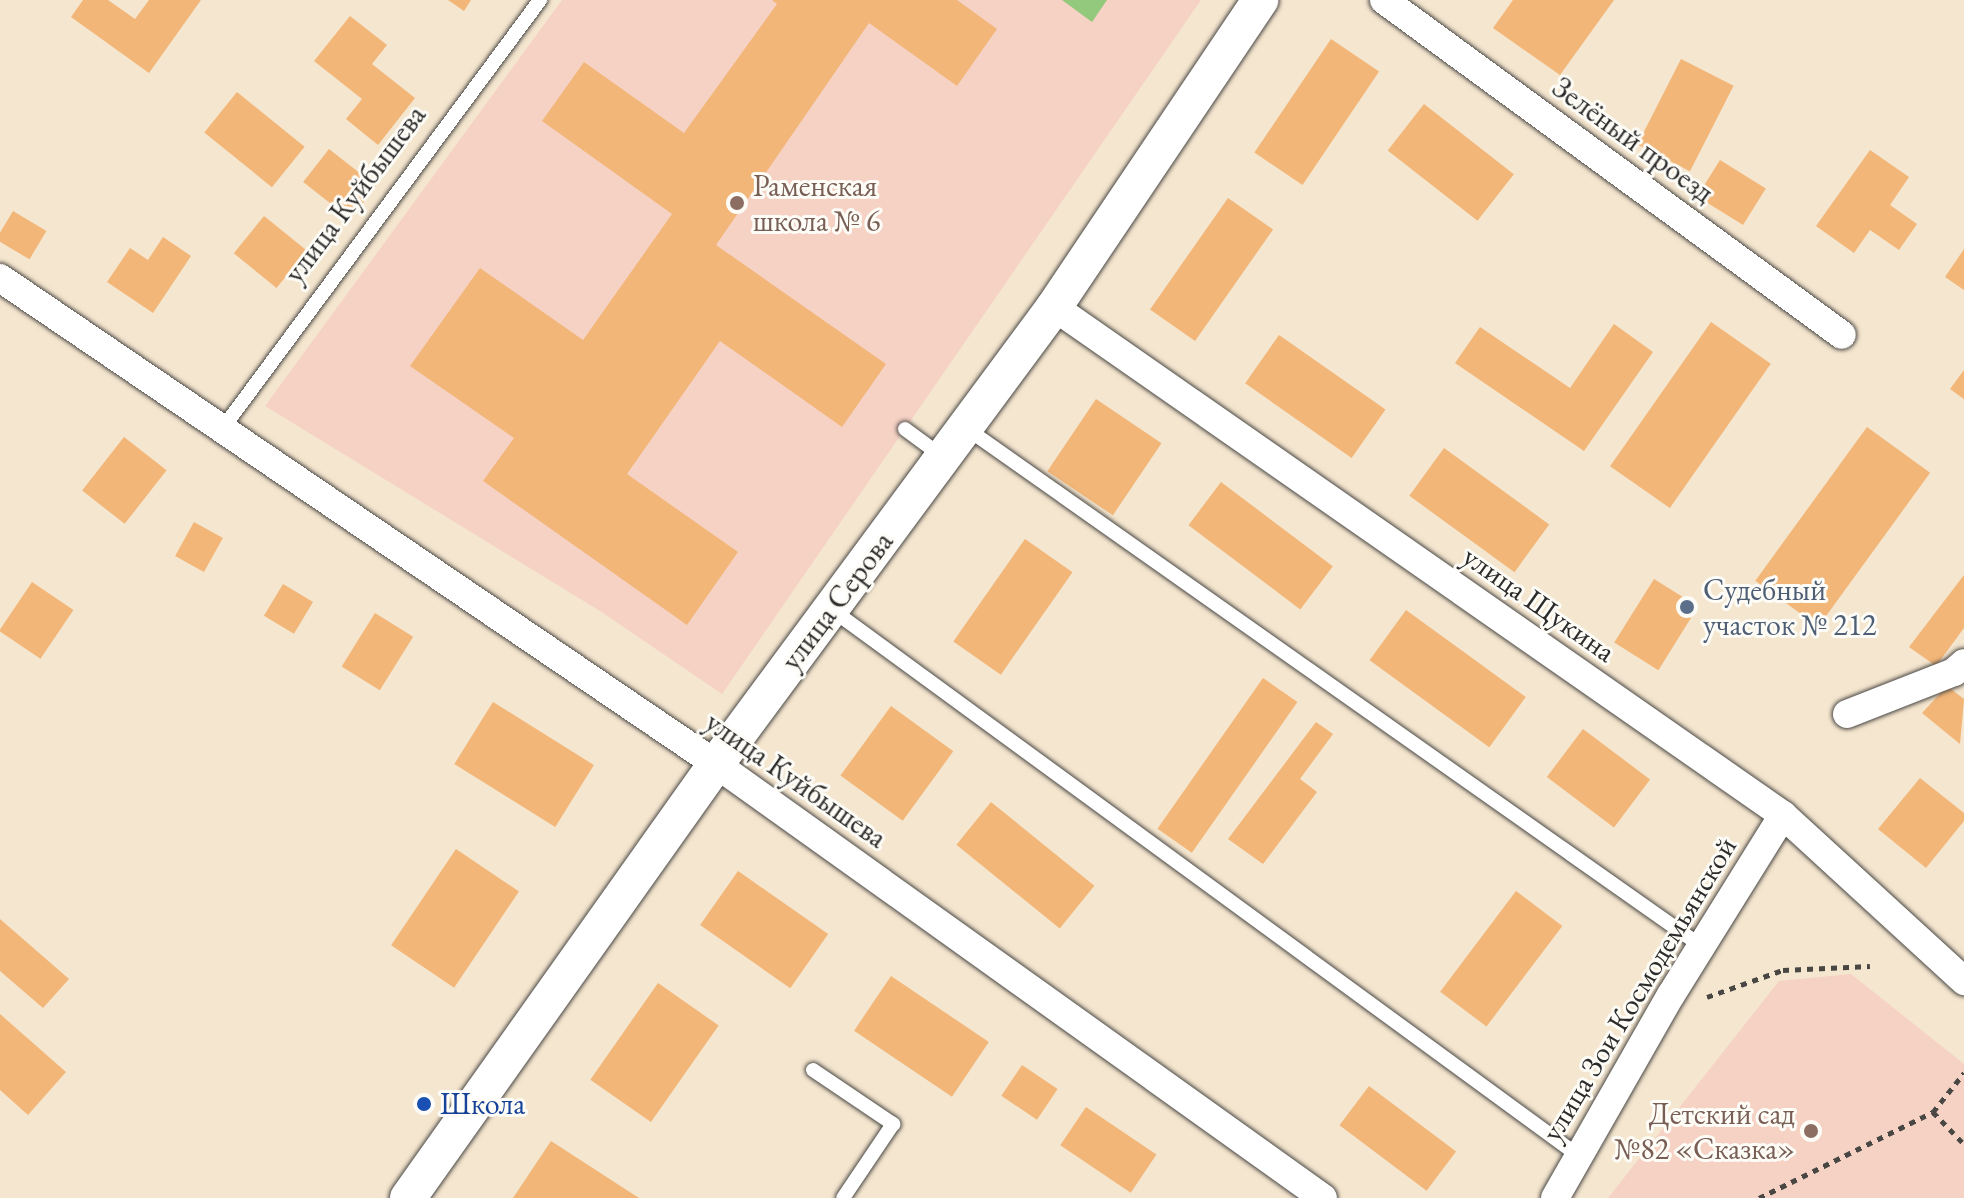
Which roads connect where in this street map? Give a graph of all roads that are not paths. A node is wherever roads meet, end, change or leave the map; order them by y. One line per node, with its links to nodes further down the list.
1 (540, 0): 7 (lane, улица Куйбышева)
2 (1260, 0): 5 (street, улица Серова)
3 (1384, 0): 6 (street, Зелёный проезд)
4 (0, 278): 7 (street, улица Куйбышева)
5 (1054, 307): 8 (street, улица Серова); 15 (street, улица Щукина)
6 (1842, 335)
7 (223, 428): 14 (street, улица Куйбышева)
8 (965, 428): 10 (street, улица Серова); 16 (lane)
9 (905, 429): 10 (lane)
10 (943, 457): 11 (street, улица Серова)
11 (831, 609): 14 (street, улица Серова); 19 (lane)
12 (1964, 663): 13 (street)
13 (1847, 714)
14 (716, 764): 20 (street, улица Серова); 22 (street, улица Куйбышева)
15 (1783, 815): 16 (street, улица Зои Космодемьянской); 17 (street, улица Щукина)
16 (1701, 946): 19 (street, улица Зои Космодемьянской)
17 (1964, 981)
18 (813, 1070): 21 (lane)
19 (1579, 1156): 23 (street, улица Зои Космодемьянской)
20 (418, 1191)
21 (843, 1198)
22 (1323, 1198)
23 (1555, 1198)

